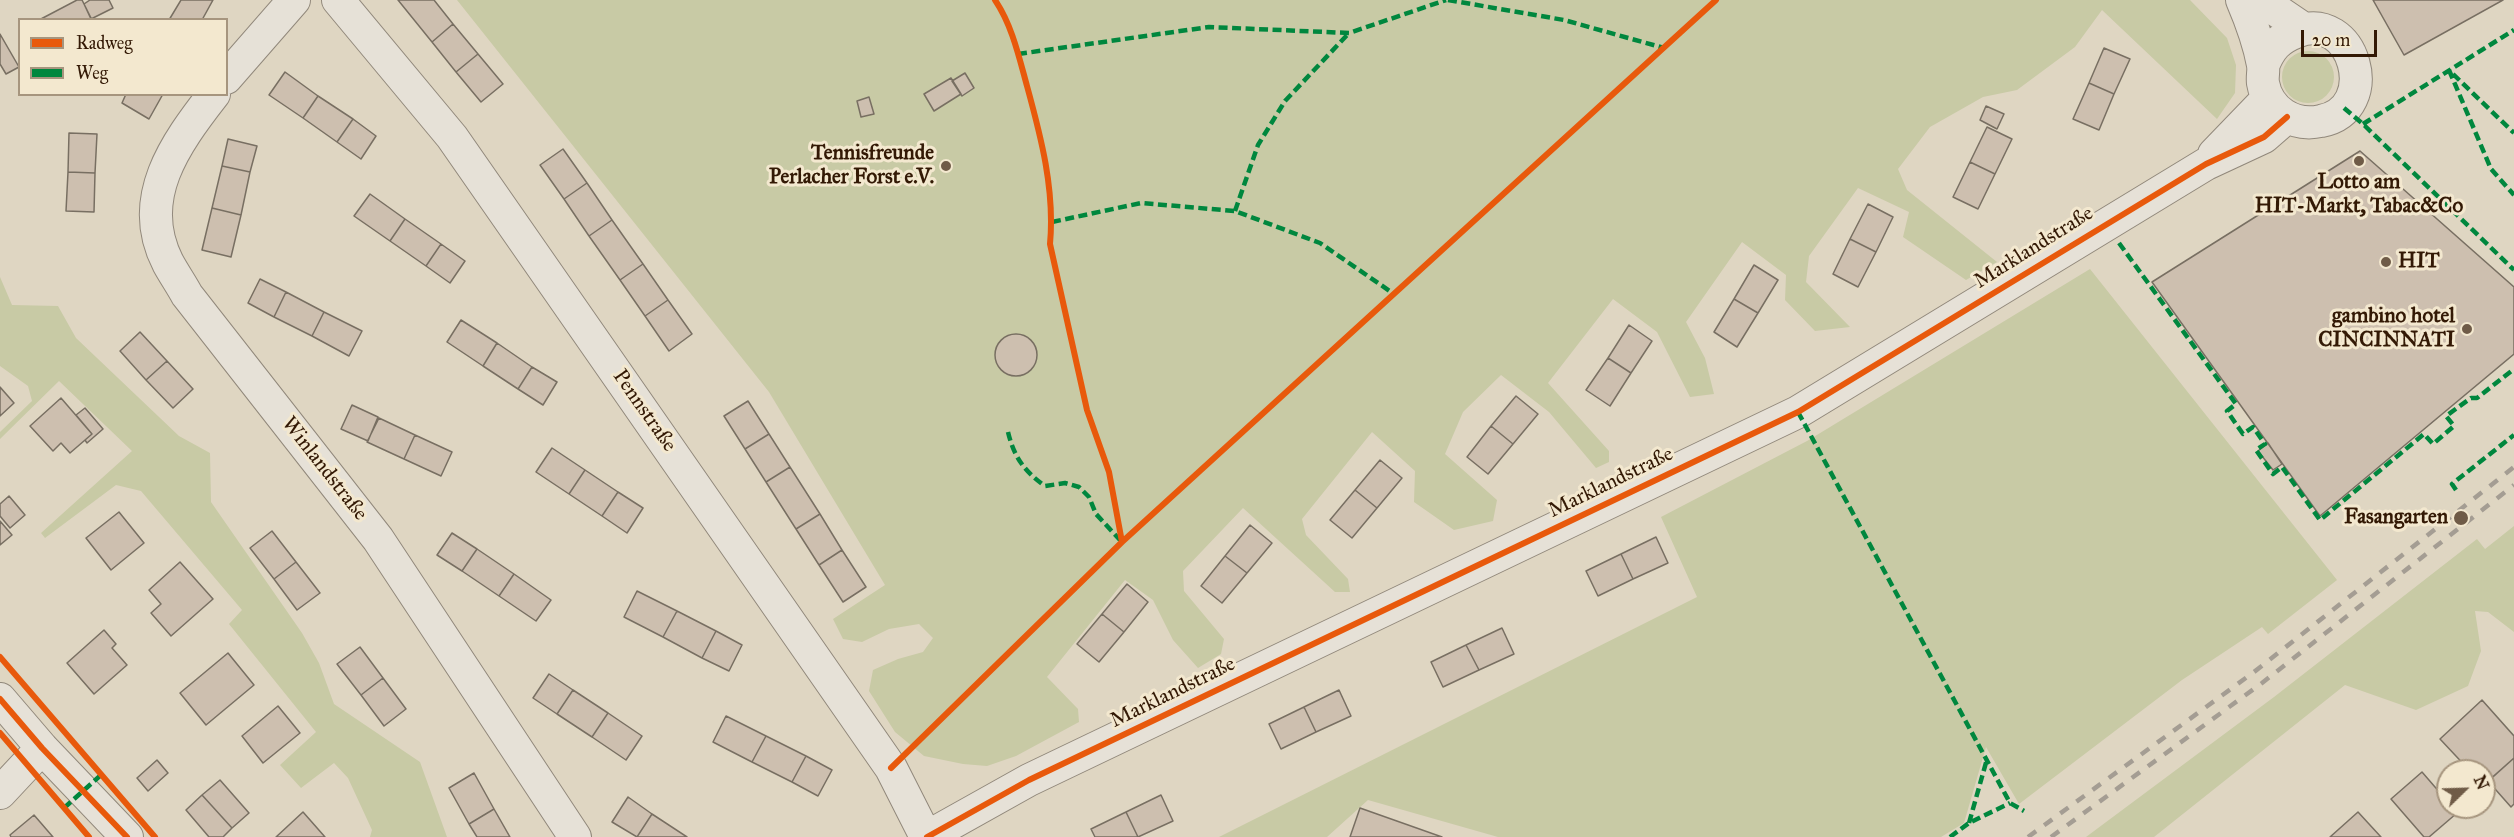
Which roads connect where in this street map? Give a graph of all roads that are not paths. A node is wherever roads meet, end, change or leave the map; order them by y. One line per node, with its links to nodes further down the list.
1 (294, 0): 7 (street)
2 (338, 0): 15 (street, Pennstraße)
3 (2242, 0): 6 (street)
4 (2261, 0): 5 (street)
5 (2304, 29): 6 (street); 9 (street)
6 (2263, 66): 9 (street)
7 (228, 76)
8 (212, 96): 14 (street, Winlandstraße)
9 (2277, 108): 15 (street, Marklandstraße)
10 (0, 699): 11 (street)
11 (42, 748): 12 (street); 13 (street)
12 (0, 793)
13 (128, 837)
14 (575, 837)
15 (927, 837)

